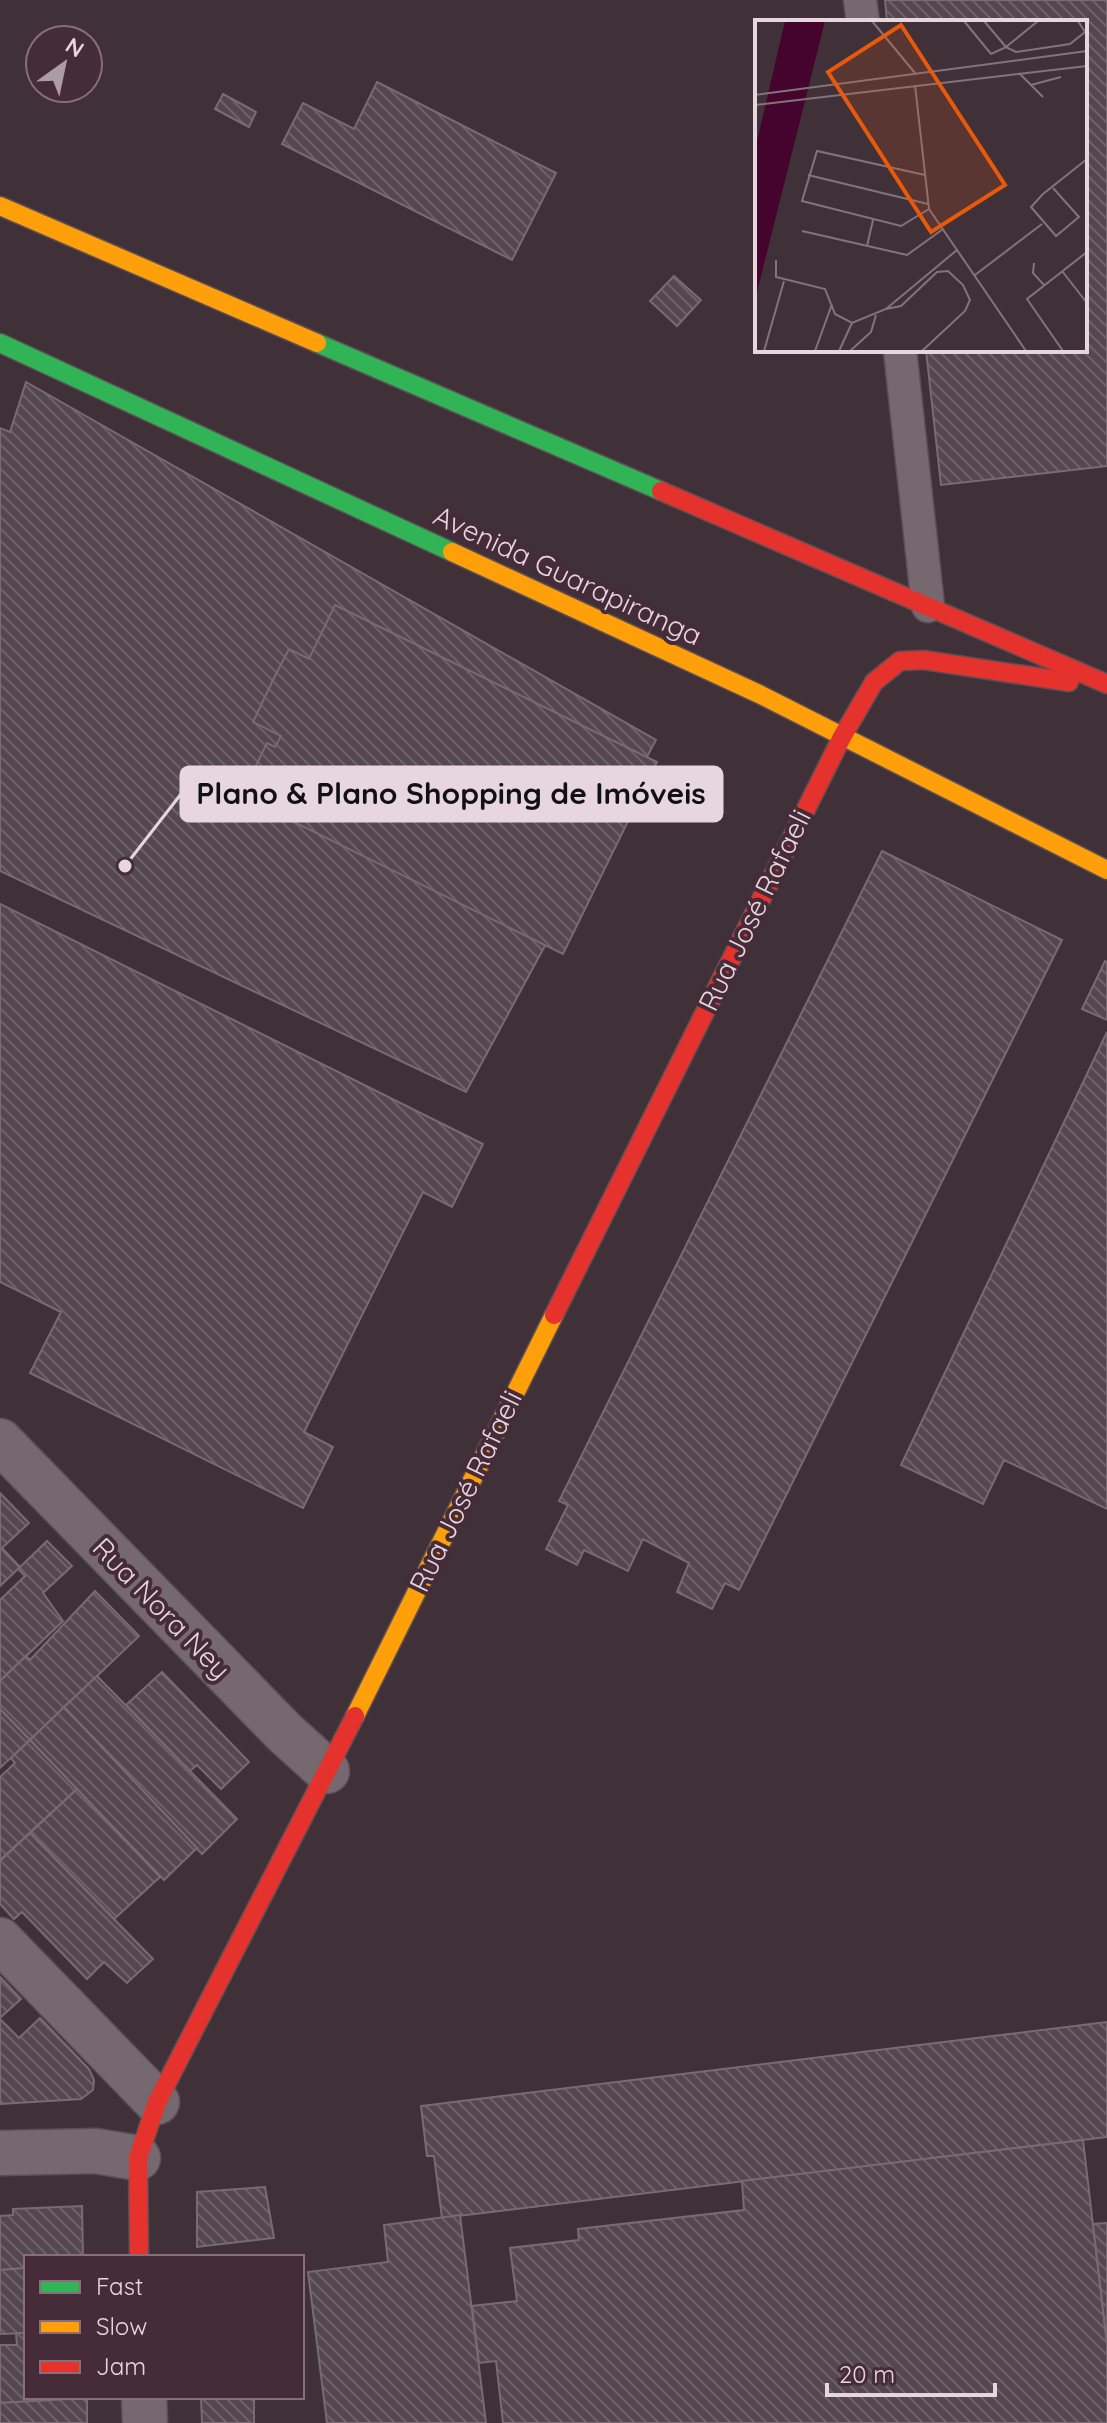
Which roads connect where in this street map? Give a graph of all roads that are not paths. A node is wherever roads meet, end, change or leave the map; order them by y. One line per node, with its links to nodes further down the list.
1 (860, 0): 2 (lane)
2 (863, 20)
3 (0, 206): 6 (main road)
4 (0, 343): 8 (main road, Avenida Guarapiranga)
5 (900, 352): 6 (lane)
6 (928, 606): 7 (main road)
7 (1107, 685): 8 (main road, Rua José Rafaeli)
8 (842, 737): 9 (main road, Avenida Guarapiranga); 11 (main road, Rua José Rafaeli)
9 (1107, 870)
10 (0, 1441): 11 (street, Rua Nora Ney)
11 (327, 1771): 13 (main road, Rua José Rafaeli)
12 (0, 1940): 13 (street)
13 (157, 2102): 15 (main road, Rua José Rafaeli)
14 (0, 2153): 15 (street)
15 (138, 2158): 16 (main road, Rua José Rafaeli)
16 (139, 2255)
17 (144, 2399): 18 (street)
18 (145, 2423)

